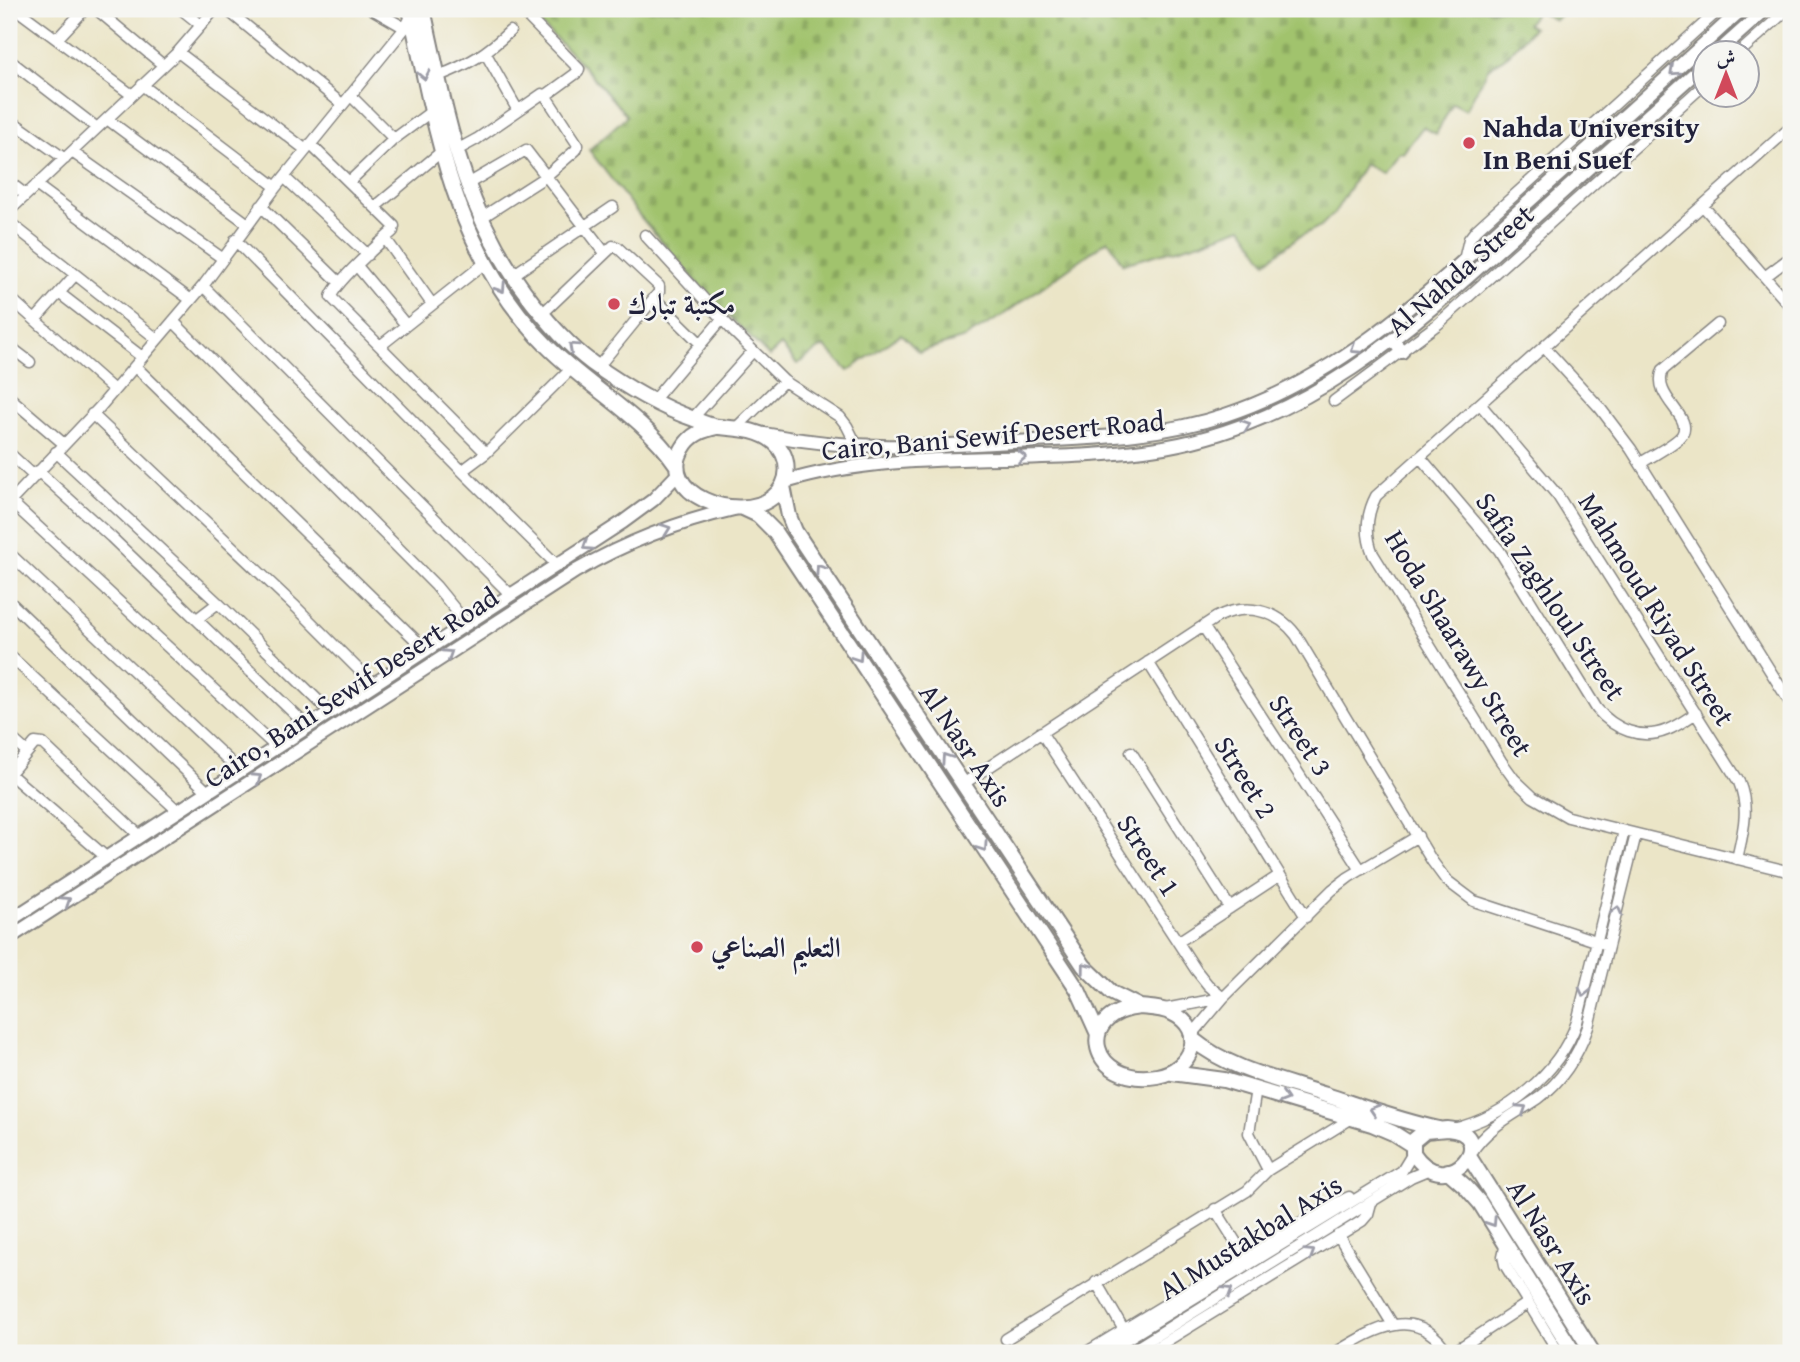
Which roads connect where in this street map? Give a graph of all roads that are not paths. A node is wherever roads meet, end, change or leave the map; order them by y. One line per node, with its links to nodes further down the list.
1 (85, 9): 20 (street)
2 (96, 9): 26 (street)
3 (181, 9): 14 (street)
4 (215, 9): 14 (street)
5 (226, 9): 34 (street)
6 (372, 9): 13 (street)
7 (520, 9): 32 (street)
8 (1720, 9): 16 (street)
9 (1742, 9): 17 (main road, Cairo, Bani Sewif Desert Road)
10 (1766, 9): 18 (main road)
11 (1788, 9): 19 (street)
12 (20, 10): 20 (street)
13 (412, 16): 27 (highway); 31 (street); 36 (highway, one-way to 36)
14 (201, 25): 22 (street)
15 (510, 31): 23 (street)
16 (1687, 38): 21 (main road); 71 (street)
17 (1711, 38)
18 (1734, 38)
19 (1756, 38)
20 (57, 39): 30 (street)
21 (1692, 43)
22 (178, 52): 26 (street); 42 (street)
23 (485, 54): 27 (street); 35 (street)
24 (1692, 55): 59 (main road, Cairo, Bani Sewif Desert Road, one-way to 59)
25 (9, 60): 40 (street)
26 (163, 65): 29 (street)
27 (438, 76): 43 (highway)
28 (1692, 76): 63 (main road, Cairo, Bani Sewif Desert Road)
29 (142, 85): 30 (street); 51 (street)
30 (132, 95): 38 (street)
31 (350, 95): 34 (street); 41 (street)
32 (545, 96): 35 (street); 46 (street)
33 (1692, 96): 98 (street, Al Nahda Street)
34 (342, 104): 42 (street)
35 (517, 110): 43 (street)
36 (432, 111): 41 (street); 43 (highway)
37 (9, 118): 44 (street)
38 (107, 118): 40 (street); 61 (street)
39 (1791, 127): 54 (street, Hoda Shaarawy Street)
40 (97, 128): 44 (street)
41 (394, 139): 48 (street)
42 (308, 147): 45 (street); 48 (street)
43 (448, 151): 50 (highway); 56 (street); 72 (highway)
44 (69, 155): 49 (street); 69 (street)
45 (284, 177): 51 (street); 68 (street)
46 (545, 177): 50 (street); 58 (street); 62 (street)
47 (9, 182): 52 (street)
48 (349, 182): 56 (street)
49 (36, 185): 52 (street); 82 (street)
50 (466, 185): 58 (highway)
51 (276, 187): 53 (street)
52 (26, 195): 57 (street)
53 (261, 206): 61 (street); 77 (street)
54 (1703, 206): 76 (street); 96 (street, Hoda Shaarawy Street)
55 (613, 207): 62 (street)
56 (375, 208): 65 (street)
57 (9, 211)
58 (481, 218): 75 (highway)
59 (1510, 219): 63 (main road); 71 (main road, Cairo, Bani Sewif Desert Road)
60 (9, 222): 74 (street)
61 (248, 223): 66 (street)
62 (584, 227): 67 (street); 75 (street)
63 (1520, 231): 92 (main road, Cairo, Bani Sewif Desert Road)
64 (645, 235): 86 (street)
65 (385, 238): 68 (street); 83 (street)
66 (236, 240): 69 (street); 125 (street)
67 (605, 253): 81 (street); 85 (street)
68 (368, 255): 73 (street)
69 (222, 257): 78 (street)
70 (1791, 257): 76 (street)
71 (1464, 260): 118 (main road, Cairo, Bani Sewif Desert Road, one-way to 118)
72 (485, 263): 83 (street); 103 (highway, one-way to 103)
73 (358, 266): 77 (street); 90 (street)
74 (75, 275): 79 (street); 91 (street)
75 (513, 275): 85 (highway)
76 (1766, 276): 84 (street)
77 (340, 283): 95 (street)
78 (202, 286): 82 (street); 134 (street)
79 (59, 293): 87 (street); 99 (street)
80 (9, 297): 87 (street)
81 (654, 298): 93 (street); 102 (street)
82 (191, 299): 88 (street)
83 (432, 304): 90 (street)
84 (1791, 307)
85 (541, 313): 102 (highway, one-way to 85)
86 (722, 319): 93 (street); 97 (street)
87 (35, 320): 105 (street)
88 (173, 321): 91 (street); 138 (street)
89 (1718, 324): 123 (street)
90 (406, 325): 95 (street)
91 (157, 339): 99 (street)
92 (1393, 340): 98 (main road); 127 (main road, Cairo, Bani Sewif Desert Road, one-way to 92)
93 (701, 344): 109 (street)
94 (9, 346): 100 (street)
95 (380, 346): 121 (street)
96 (1544, 348): 110 (street, Hoda Shaarawy Street); 123 (street)
97 (753, 351): 104 (street); 113 (street)
98 (1402, 352): 108 (street, Al Nahda Street)
99 (142, 357): 101 (street)
100 (30, 362)
101 (135, 366): 105 (street); 140 (street)
102 (598, 367): 106 (highway)
103 (571, 369): 111 (highway); 121 (street)
104 (784, 381): 115 (street); 118 (street)
105 (114, 390): 112 (street)
106 (633, 390): 109 (highway); 111 (highway)
107 (9, 397): 117 (street)
108 (1334, 401)
109 (652, 402): 113 (highway)
110 (1480, 404): 122 (street, Hoda Shaarawy Street); 146 (street, Mahmoud Riyad Street)
111 (623, 408): 124 (highway)
112 (92, 414): 117 (street); 143 (street)
113 (692, 419): 114 (highway)
114 (718, 427): 115 (highway); 124 (highway)
115 (736, 428): 116 (highway)
116 (754, 432): 118 (main road, Cairo, Bani Sewif Desert Road); 127 (highway)
117 (64, 444): 119 (street)
118 (857, 446)
119 (56, 452): 126 (street); 136 (street)
120 (9, 453): 126 (street)
121 (486, 453): 125 (street)
122 (1420, 457): 146 (street, Safia Zaghloul Street); 158 (street, Hoda Shaarawy Street)
123 (1640, 463): 144 (street)
124 (677, 469): 129 (highway); 130 (main road, Cairo, Bani Sewif Desert Road)
125 (462, 471): 133 (street)
126 (36, 474): 128 (street); 137 (street)
127 (784, 484): 129 (highway); 154 (highway, Al Nasr Axis, one-way to 127)
128 (9, 501): 150 (street)
129 (740, 508): 131 (main road, Cairo, Bani Sewif Desert Road, one-way to 129); 177 (highway, Al Nasr Axis, one-way to 177)
130 (623, 522): 131 (main road); 133 (main road, Cairo, Bani Sewif Desert Road, one-way to 133)
131 (634, 541): 156 (main road, Cairo, Bani Sewif Desert Road, one-way to 131)
132 (9, 553): 153 (street)
133 (557, 565): 134 (main road, Cairo, Bani Sewif Desert Road)
134 (511, 595): 138 (main road, Cairo, Bani Sewif Desert Road)
135 (9, 601): 155 (street)
136 (218, 603): 137 (street); 145 (street)
137 (197, 620): 147 (street)
138 (467, 624): 140 (main road, Cairo, Bani Sewif Desert Road)
139 (1203, 626): 142 (street); 161 (street); 164 (street, Street 3)
140 (426, 650): 143 (main road, Cairo, Bani Sewif Desert Road)
141 (9, 655): 157 (street)
142 (1148, 662): 148 (street); 166 (street, Street 2)
143 (373, 684): 145 (main road, Cairo, Bani Sewif Desert Road)
144 (1791, 704)
145 (330, 712): 147 (main road, Cairo, Bani Sewif Desert Road)
146 (1696, 713): 163 (street, Mahmoud Riyad Street)
147 (308, 727): 150 (main road, Cairo, Bani Sewif Desert Road)
148 (1041, 733): 154 (street); 172 (street, Street 1)
149 (9, 736): 151 (street)
150 (276, 747): 153 (main road, Cairo, Bani Sewif Desert Road)
151 (27, 752): 160 (street); 162 (street)
152 (1131, 752): 167 (street)
153 (240, 771): 155 (main road, Cairo, Bani Sewif Desert Road)
154 (963, 784): 175 (highway, Al Nasr Axis, one-way to 154)
155 (204, 794): 156 (main road); 157 (main road, Cairo, Bani Sewif Desert Road)
156 (211, 808): 170 (main road, Cairo, Bani Sewif Desert Road, one-way to 156)
157 (178, 811): 160 (main road, Cairo, Bani Sewif Desert Road)
158 (1624, 831): 159 (street, Hoda Shaarawy Street); 171 (street)
159 (1636, 834): 163 (street, Hoda Shaarawy Street); 173 (street, one-way to 159)
160 (140, 836): 162 (main road, Cairo, Bani Sewif Desert Road)
161 (1418, 836): 164 (street); 171 (street)
162 (107, 858): 169 (main road, Cairo, Bani Sewif Desert Road)
163 (1737, 859): 165 (street, Hoda Shaarawy Street)
164 (1361, 870): 168 (street)
165 (1791, 872)
166 (1280, 875): 167 (street); 168 (street, Street 2)
167 (1230, 908): 172 (street)
168 (1306, 916): 174 (street)
169 (9, 921)
170 (9, 939)
171 (1596, 941): 173 (street); 182 (street, one-way to 182)
172 (1178, 942): 174 (street, Street 1)
173 (1608, 945): 184 (street, one-way to 173)
174 (1223, 998): 176 (street); 178 (street)
175 (1140, 1007): 176 (highway); 177 (highway)
176 (1162, 1009): 178 (highway)
177 (1098, 1034): 179 (highway)
178 (1191, 1038): 179 (highway); 182 (highway, one-way to 178)
179 (1170, 1073): 180 (highway)
180 (1256, 1089): 181 (highway, one-way to 181); 186 (street)
181 (1352, 1118): 183 (highway); 186 (street)
182 (1446, 1129): 183 (highway); 184 (highway)
183 (1412, 1149): 185 (highway); 194 (street, Al Mustakbal Axis)
184 (1470, 1155): 187 (highway); 188 (highway, Al Nasr Axis)
185 (1430, 1169): 187 (highway); 190 (street, Al Mustakbal Axis)
186 (1268, 1170): 191 (street)
187 (1448, 1171): 189 (highway, Al Nasr Axis)
188 (1486, 1182): 189 (highway); 209 (highway, Al Nasr Axis)
189 (1471, 1192): 193 (highway, Al Nasr Axis, one-way to 193)
190 (1371, 1203): 192 (street); 203 (street, Al Mustakbal Axis, one-way to 190)
191 (1215, 1209): 195 (street); 196 (street)
192 (1338, 1236): 198 (street); 204 (street, one-way to 192)
193 (1506, 1243): 197 (street); 208 (highway, Al Nasr Axis)
194 (1259, 1253): 195 (street); 202 (street, Al Mustakbal Axis)
195 (1245, 1257): 199 (street)
196 (1096, 1282): 199 (street); 200 (street)
197 (1528, 1303): 206 (street); 207 (street)
198 (1393, 1325): 205 (street); 206 (street)
199 (1124, 1330): 201 (street)
200 (1006, 1339)
201 (1086, 1353)
202 (1104, 1353)
203 (1128, 1353)
204 (1147, 1353)
205 (1335, 1353)
206 (1450, 1353)
207 (1559, 1353)
208 (1574, 1353)
209 (1593, 1353)

